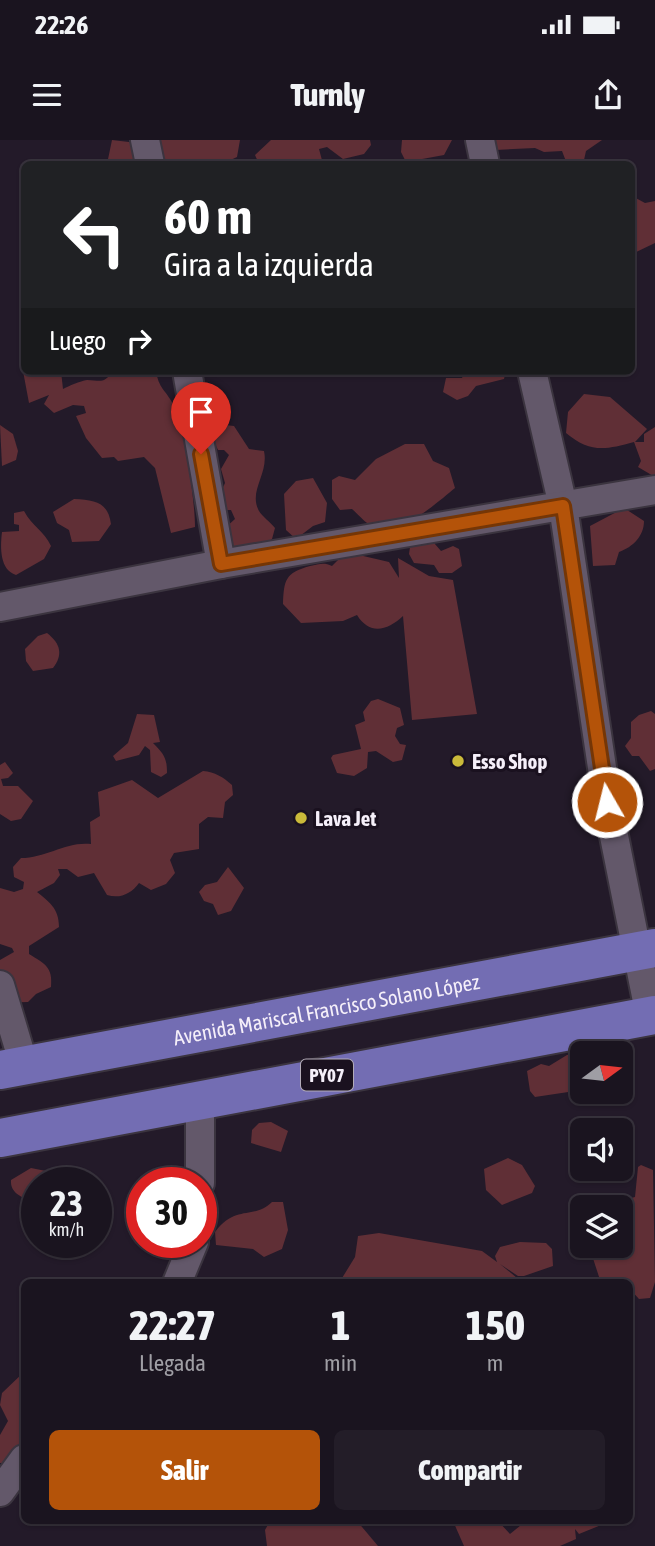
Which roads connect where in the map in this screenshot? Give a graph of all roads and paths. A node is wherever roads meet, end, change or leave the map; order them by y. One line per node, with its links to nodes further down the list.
1 (145, 140): 3 (street)
2 (480, 140): 4 (street)
3 (149, 161)
4 (484, 161)
5 (188, 375): 9 (street)
6 (533, 375): 8 (street)
7 (655, 490): 8 (street)
8 (563, 506): 9 (street); 11 (street)
9 (221, 564): 10 (street)
10 (0, 607)
11 (646, 949): 13 (street); 14 (main road, Avenida Mariscal Francisco Solano López)
12 (0, 985): 14 (street)
13 (653, 1015): 15 (main road, PY07)
14 (12, 1067)
15 (200, 1099): 16 (main road, PY07); 17 (street)
16 (0, 1138)
17 (200, 1167)
18 (187, 1258): 19 (street)
19 (179, 1279)
20 (21, 1462): 21 (street)
21 (0, 1492)

